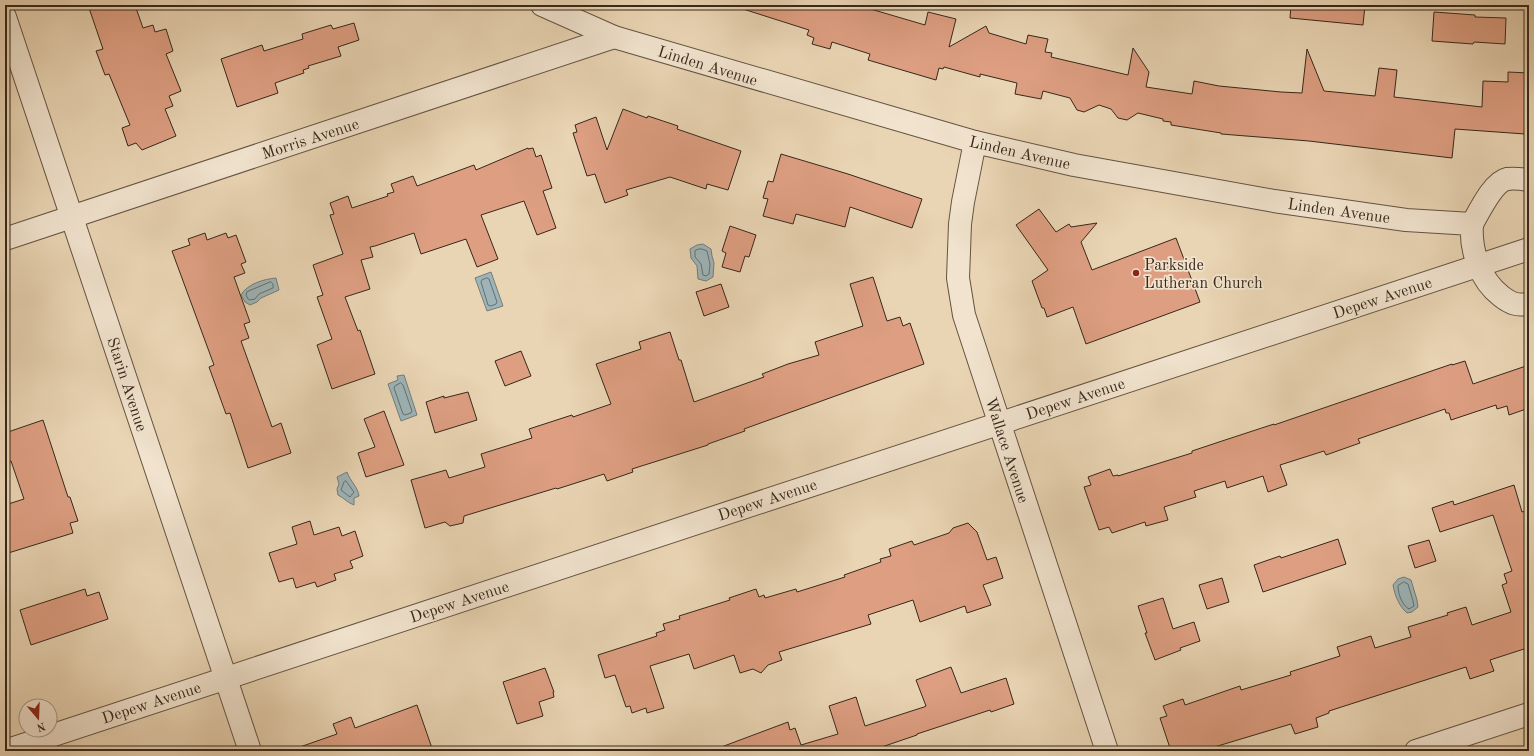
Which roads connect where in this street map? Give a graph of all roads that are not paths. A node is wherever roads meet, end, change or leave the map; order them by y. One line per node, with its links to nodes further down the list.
1 (542, 5): 3 (street, Linden Avenue)
2 (5, 17): 6 (street, Starin Avenue)
3 (614, 37): 4 (street, Linden Avenue); 6 (street, Morris Avenue)
4 (975, 142): 7 (street, Linden Avenue); 12 (street, Wallace Avenue)
5 (1529, 180): 7 (street)
6 (72, 217): 8 (street, Morris Avenue); 13 (street, Starin Avenue)
7 (1472, 224): 10 (street)
8 (5, 240)
9 (1529, 249): 10 (street, Depew Avenue)
10 (1478, 266): 11 (street); 12 (street, Depew Avenue)
11 (1529, 303)
12 (999, 423): 13 (street, Depew Avenue); 17 (street, Wallace Avenue)
13 (226, 678): 15 (street, Depew Avenue); 16 (street, Starin Avenue)
14 (1529, 714): 18 (street)
15 (5, 751)
16 (250, 751)
17 (1107, 751)
18 (1416, 751)

